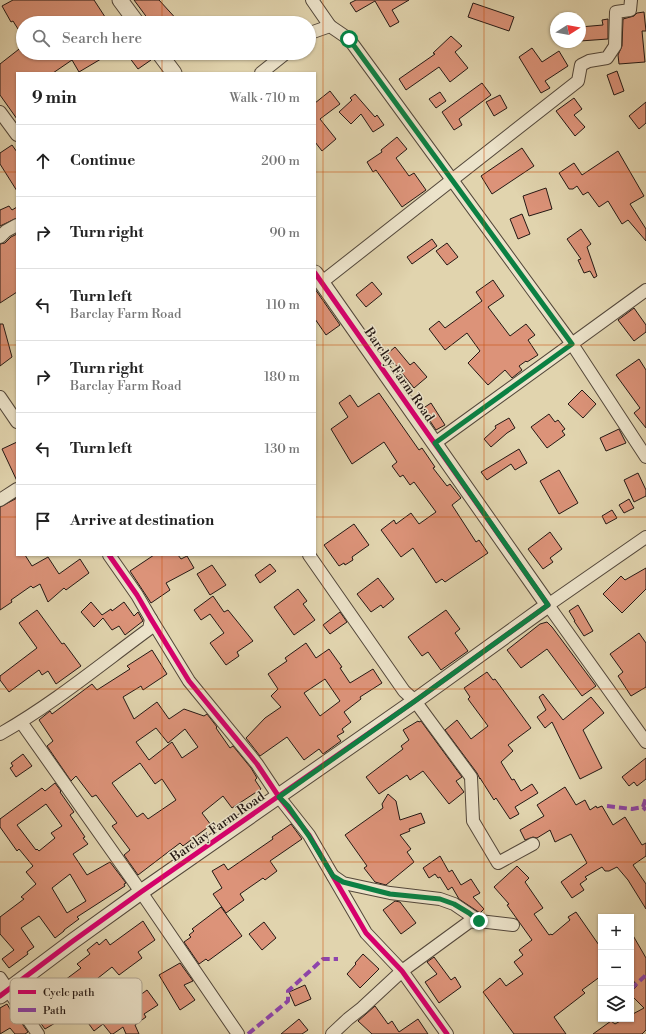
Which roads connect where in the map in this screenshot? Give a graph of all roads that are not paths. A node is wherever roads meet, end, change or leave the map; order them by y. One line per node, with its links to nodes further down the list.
1 (120, 0): 4 (street)
2 (312, 0): 5 (street)
3 (630, 0): 13 (street)
4 (132, 16)
5 (330, 26): 6 (street); 13 (street)
6 (316, 31)
7 (164, 60): 9 (street)
8 (277, 60): 10 (street)
9 (173, 72)
10 (262, 72)
11 (0, 112): 12 (street)
12 (16, 134)
13 (452, 179): 16 (street); 18 (street)
14 (16, 226): 15 (street)
15 (0, 237)
16 (318, 278): 21 (street, Barclay Farm Road)
17 (646, 290): 18 (street)
18 (572, 344): 21 (street); 22 (street)
19 (0, 397): 20 (street)
20 (16, 421)
21 (435, 443): 28 (street, Barclay Farm Road)
22 (646, 457)
23 (16, 490): 24 (street)
24 (0, 500)
25 (646, 537): 28 (street)
26 (110, 556): 29 (street)
27 (310, 556): 30 (street)
28 (548, 605): 30 (street, Barclay Farm Road); 33 (street)
29 (151, 619): 31 (street); 34 (street)
30 (415, 701): 34 (street, Barclay Farm Road); 35 (street)
31 (21, 722): 32 (street); 37 (street)
32 (0, 734)
33 (646, 742)
34 (279, 797): 36 (street); 37 (street, Barclay Farm Road)
35 (533, 844)
36 (333, 876): 38 (street); 40 (street)
37 (141, 892): 42 (street, Barclay Farm Road); 46 (street)
38 (479, 921): 39 (street); 40 (street)
39 (514, 925)
40 (402, 971): 47 (street); 48 (street)
41 (0, 978): 43 (street)
42 (25, 978)
43 (5, 993)
44 (30, 1024): 45 (street)
45 (38, 1034)
46 (238, 1034)
47 (332, 1034)
48 (447, 1034)

